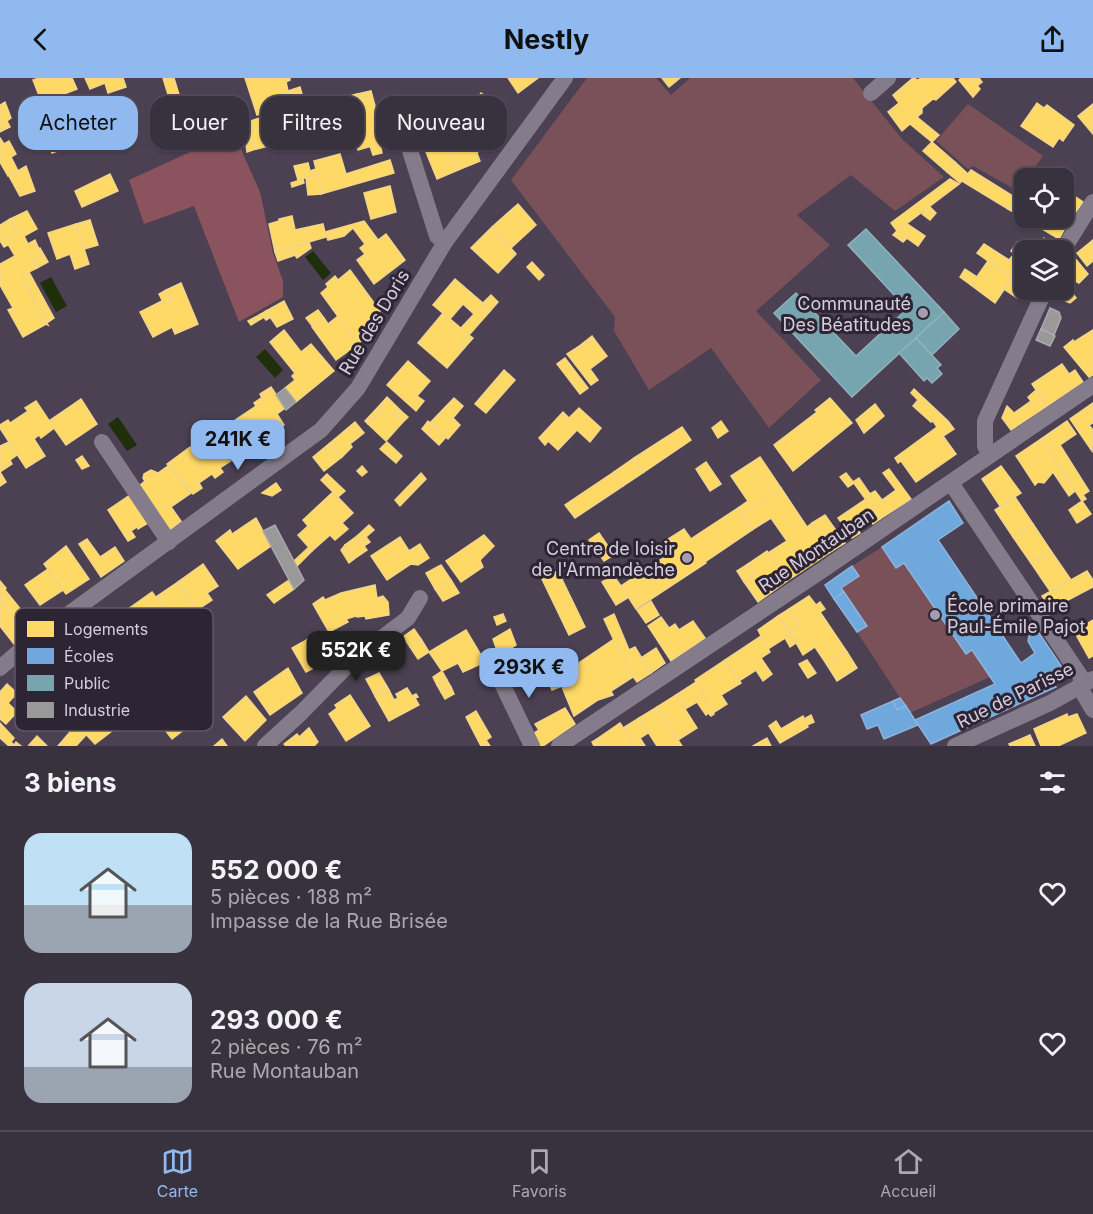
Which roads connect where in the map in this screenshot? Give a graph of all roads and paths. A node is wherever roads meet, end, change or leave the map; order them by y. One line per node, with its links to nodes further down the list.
1 (565, 78): 7 (street, Rue des Doris)
2 (888, 78): 3 (street)
3 (870, 93)
4 (410, 150): 7 (street)
5 (1093, 202): 6 (street)
6 (1069, 240)
7 (445, 242): 13 (street, Rue des Doris)
8 (1040, 300): 11 (street)
9 (1093, 385): 11 (street, Rue Montauban)
10 (102, 442): 13 (street)
11 (990, 455): 12 (street, Rue Montauban)
12 (951, 483): 19 (street); 23 (street, Rue Montauban)
13 (169, 542): 15 (street, Rue des Doris)
14 (420, 598): 21 (street)
15 (78, 608)
16 (15, 656): 18 (street, Rue des Doris)
17 (494, 657): 22 (street)
18 (0, 668)
19 (1086, 683): 20 (street); 24 (street, Rue de Parisse)
20 (1093, 710)
21 (265, 746)
22 (532, 746)
23 (559, 746)
24 (955, 746)

